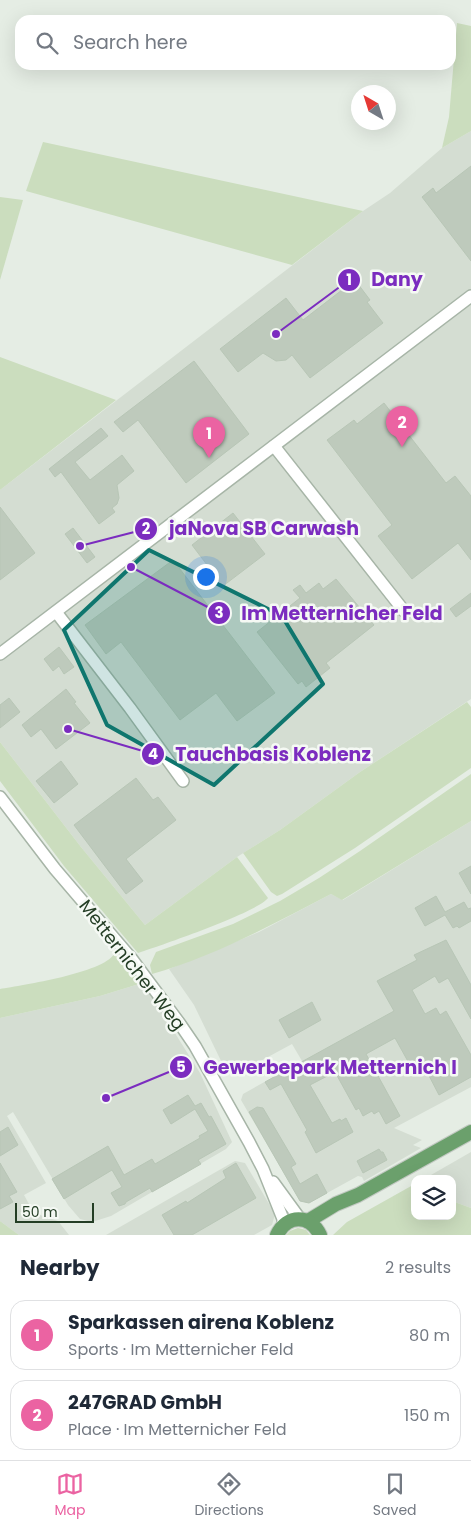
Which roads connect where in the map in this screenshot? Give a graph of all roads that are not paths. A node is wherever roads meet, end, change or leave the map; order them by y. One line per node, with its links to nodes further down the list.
1 (471, 296): 2 (street)
2 (274, 446): 3 (street); 4 (street)
3 (404, 611)
4 (56, 612): 5 (street); 6 (street)
5 (0, 654)
6 (183, 781)
7 (0, 797): 9 (street, Metternicher Weg)
8 (471, 1132): 10 (main road)
9 (263, 1170): 11 (street, Metternicher Weg); 12 (street, Metternicher Weg)
10 (358, 1195): 11 (main road); 13 (main road)
11 (304, 1220): 12 (main road); 13 (main road)
12 (280, 1230)
13 (320, 1235)

